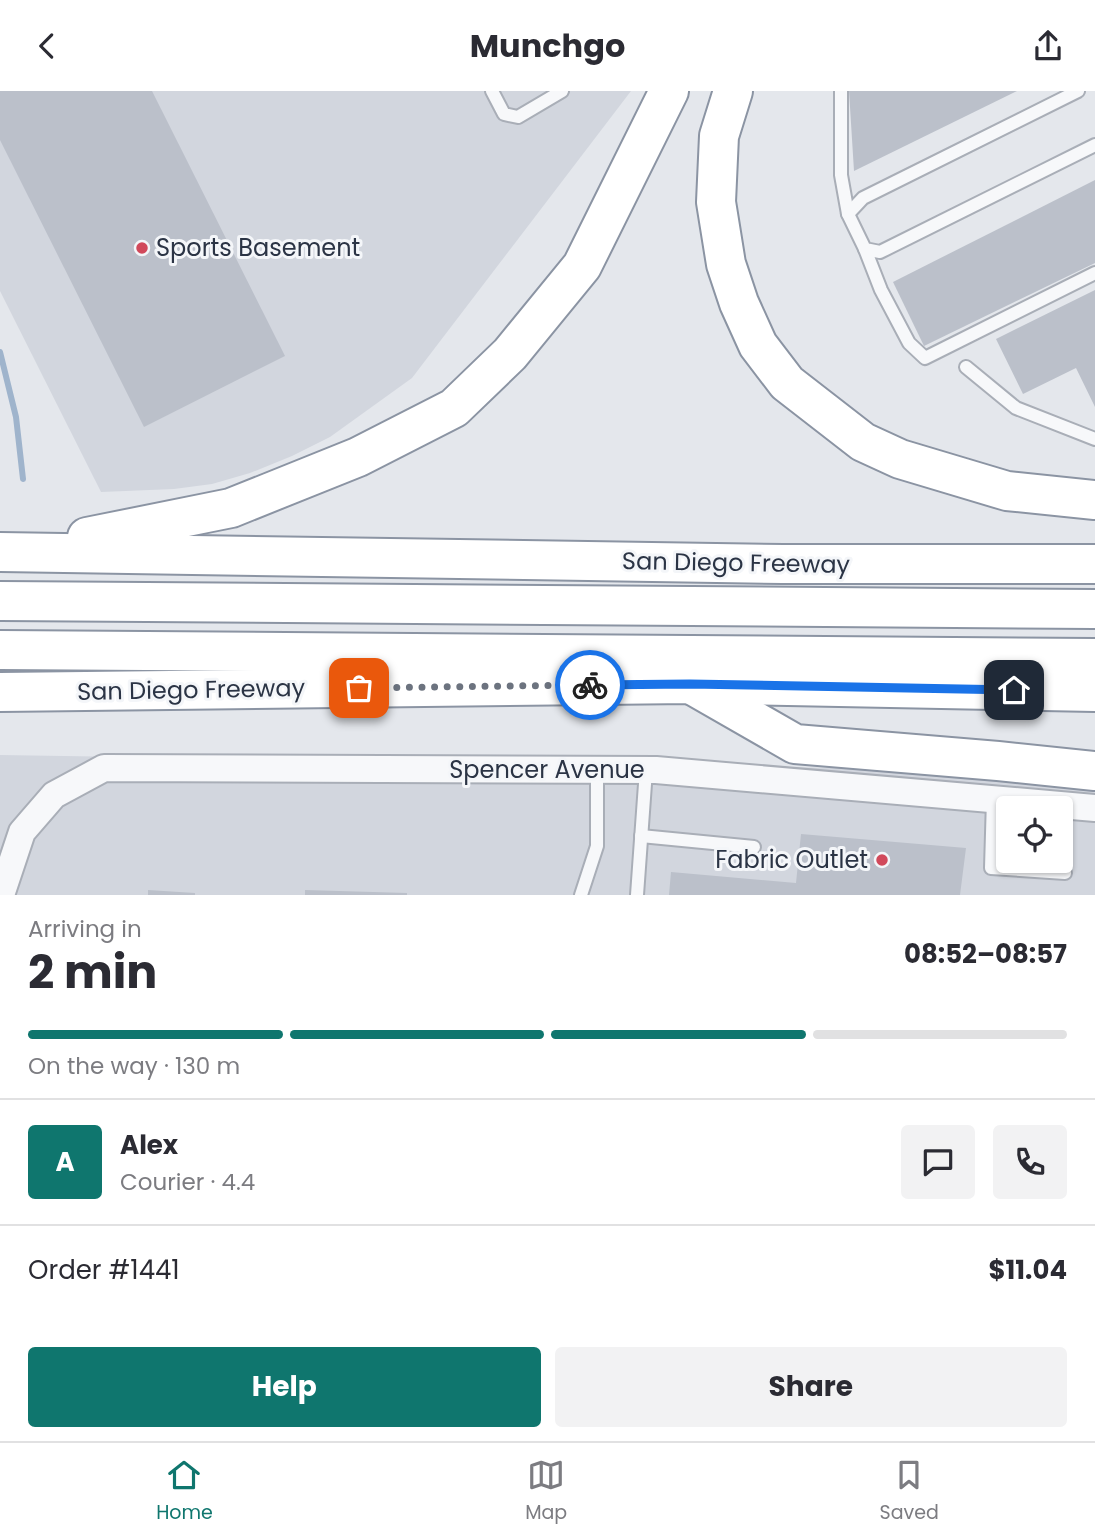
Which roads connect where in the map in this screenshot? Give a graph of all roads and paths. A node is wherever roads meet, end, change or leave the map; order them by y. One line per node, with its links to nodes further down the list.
1 (492, 91): 2 (lane)
2 (562, 91)
3 (669, 91): 14 (highway)
4 (733, 91): 13 (highway)
5 (841, 91): 8 (lane)
6 (1078, 91): 8 (lane)
7 (1095, 145): 9 (lane)
8 (848, 214): 9 (lane)
9 (865, 249): 10 (lane)
10 (1095, 273)
11 (966, 367): 12 (lane)
12 (1095, 439)
13 (1095, 500)
14 (0, 552): 15 (highway, San Diego Freeway)
15 (1095, 564)
16 (0, 601): 17 (highway)
17 (1095, 609)
18 (0, 650): 19 (highway)
19 (1095, 658)
20 (690, 684): 21 (highway, San Diego Freeway); 22 (highway, San Diego Freeway); 25 (highway)
21 (0, 692)
22 (1095, 692)
23 (597, 770): 24 (street, Spencer Avenue); 31 (street, Spencer Avenue); 32 (lane)
24 (646, 770): 26 (street, Spencer Avenue); 28 (lane)
25 (1095, 771)
26 (993, 799): 27 (street, Spencer Avenue); 30 (lane)
27 (1095, 808)
28 (641, 836): 29 (lane); 33 (lane)
29 (754, 847)
30 (996, 868)
31 (1, 895)
32 (581, 895)
33 (637, 895)

